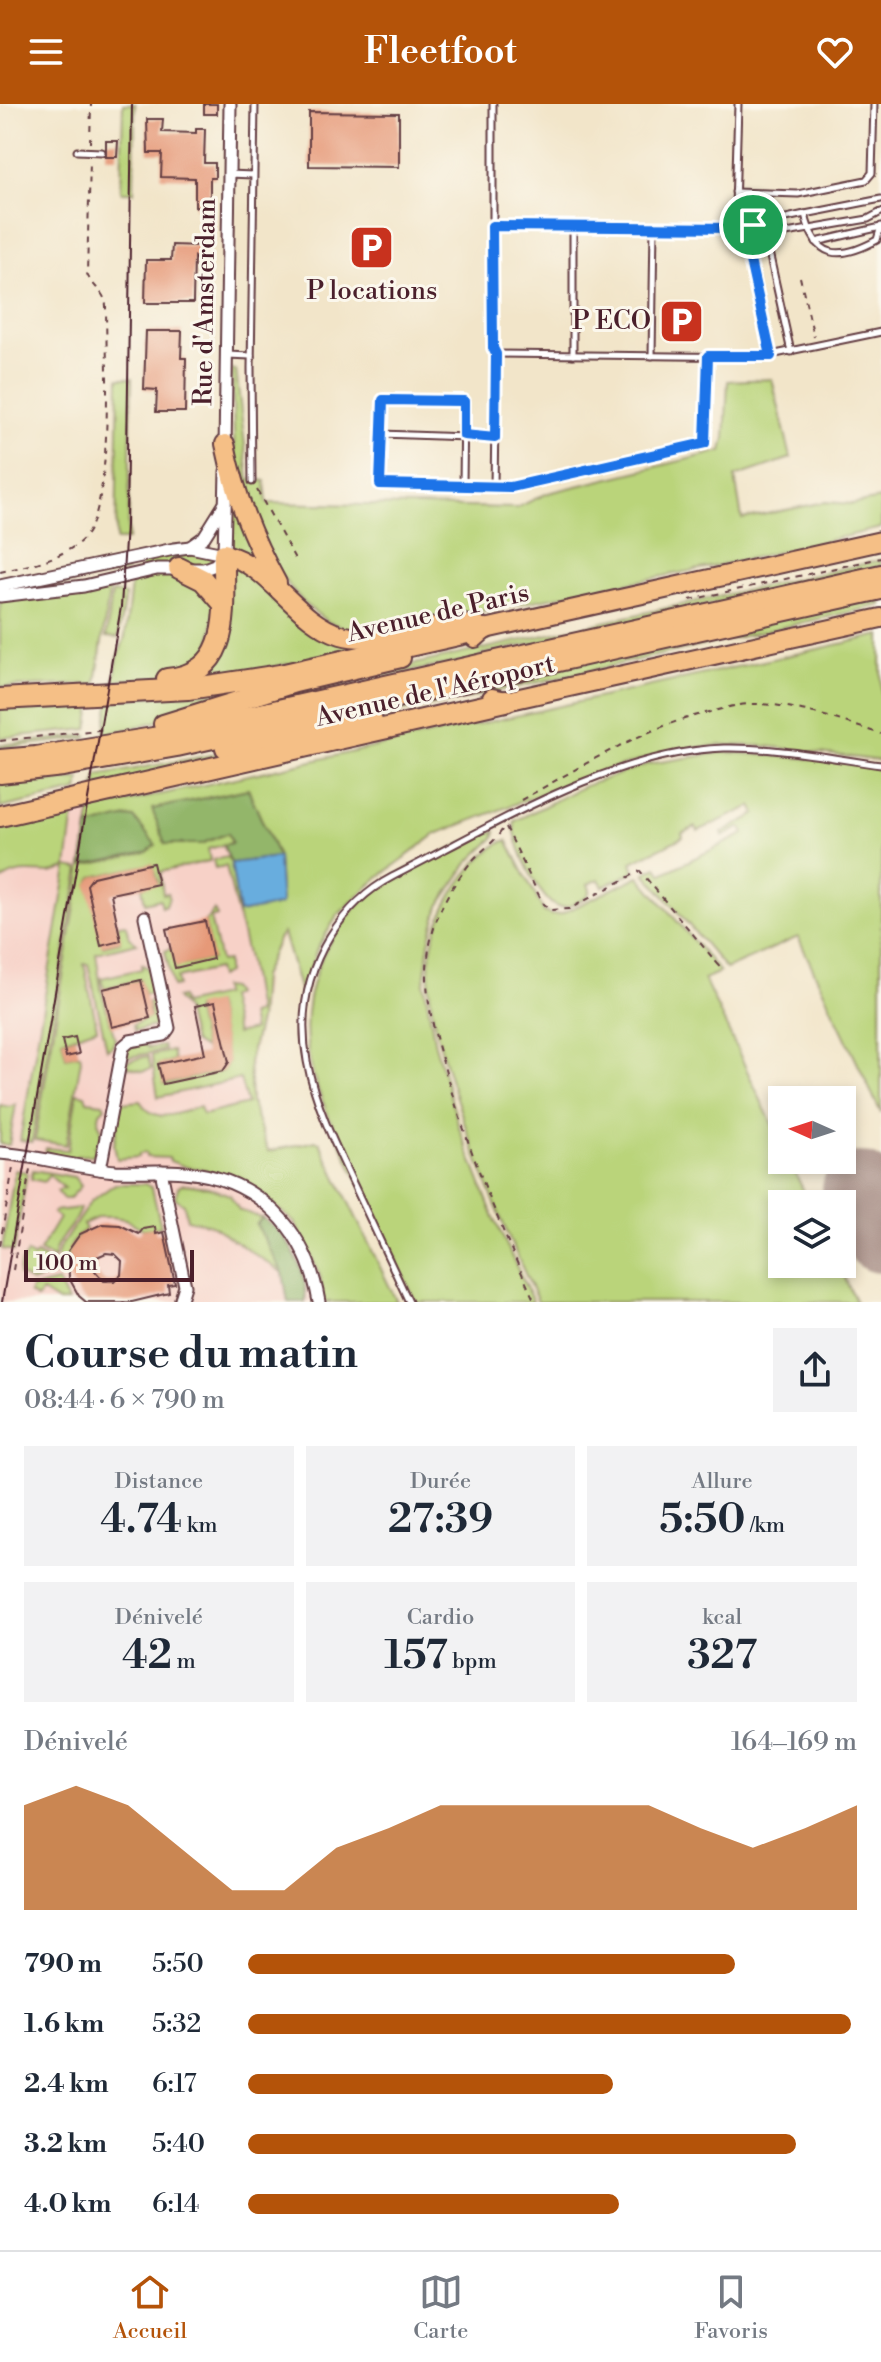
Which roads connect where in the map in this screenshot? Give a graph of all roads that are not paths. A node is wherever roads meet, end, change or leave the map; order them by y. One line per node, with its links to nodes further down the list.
1 (230, 104): 8 (street, Rue d'Amsterdam)
2 (255, 104): 9 (lane)
3 (493, 104): 15 (lane)
4 (738, 104): 10 (lane)
5 (874, 104): 10 (lane)
6 (77, 151): 7 (lane)
7 (102, 152)
8 (228, 174): 9 (lane); 28 (street, Rue d'Amsterdam)
9 (253, 175): 30 (lane)
10 (735, 192): 12 (lane)
11 (881, 199): 14 (lane)
12 (735, 208): 19 (lane); 20 (lane)
13 (881, 212): 21 (lane)
14 (805, 214): 20 (lane); 21 (lane)
15 (492, 226): 16 (lane); 27 (lane)
16 (573, 226): 18 (lane); 29 (lane)
17 (881, 226): 23 (lane); 23 (lane)
18 (654, 227): 19 (lane); 31 (lane)
19 (734, 228): 20 (lane)
20 (748, 230): 22 (lane); 22 (lane); 24 (lane)
21 (809, 231): 22 (lane); 23 (lane)
22 (757, 238)
23 (816, 242)
24 (749, 256): 26 (lane); 33 (lane)
25 (881, 332): 26 (lane)
26 (791, 352): 33 (lane)
27 (496, 354): 29 (lane); 36 (lane)
28 (226, 355): 30 (lane); 37 (street, Rue d'Amsterdam)
29 (573, 355): 31 (lane)
30 (251, 356): 38 (lane)
31 (652, 356): 32 (lane)
32 (708, 356): 33 (lane); 40 (lane)
33 (771, 356)
34 (381, 434): 35 (lane); 35 (lane); 39 (lane)
35 (464, 435): 36 (lane); 39 (lane)
36 (495, 438): 40 (lane)
37 (225, 444): 41 (street, Rue d'Amsterdam); 50 (highway)
38 (252, 482)
39 (463, 485): 40 (lane)
40 (494, 487)
41 (226, 501): 43 (street); 44 (street, Rue d'Amsterdam)
42 (881, 541): 53 (highway, Avenue de Paris)
43 (190, 547): 44 (street); 47 (street)
44 (224, 554): 45 (street); 50 (highway); 51 (highway)
45 (179, 568): 49 (street); 51 (highway)
46 (881, 574): 57 (highway)
47 (0, 586)
48 (881, 590): 59 (highway)
49 (0, 596)
50 (284, 596): 53 (highway)
51 (223, 603): 54 (highway)
52 (881, 618): 56 (highway, Avenue de l'Aéroport)
53 (485, 629): 54 (highway, Avenue de Paris); 57 (highway)
54 (89, 693): 55 (highway, Avenue de Paris)
55 (0, 699)
56 (506, 701): 59 (highway); 62 (highway, Avenue de l'Aéroport)
57 (77, 750): 58 (highway)
58 (0, 759)
59 (108, 760): 61 (highway)
60 (881, 765): 69 (lane)
61 (0, 774)
62 (0, 816)
63 (145, 917): 65 (street)
64 (0, 1153): 65 (street)
65 (100, 1169): 66 (street)
66 (161, 1171): 67 (street); 68 (street)
67 (180, 1302)
68 (319, 1302)
69 (409, 1302)

